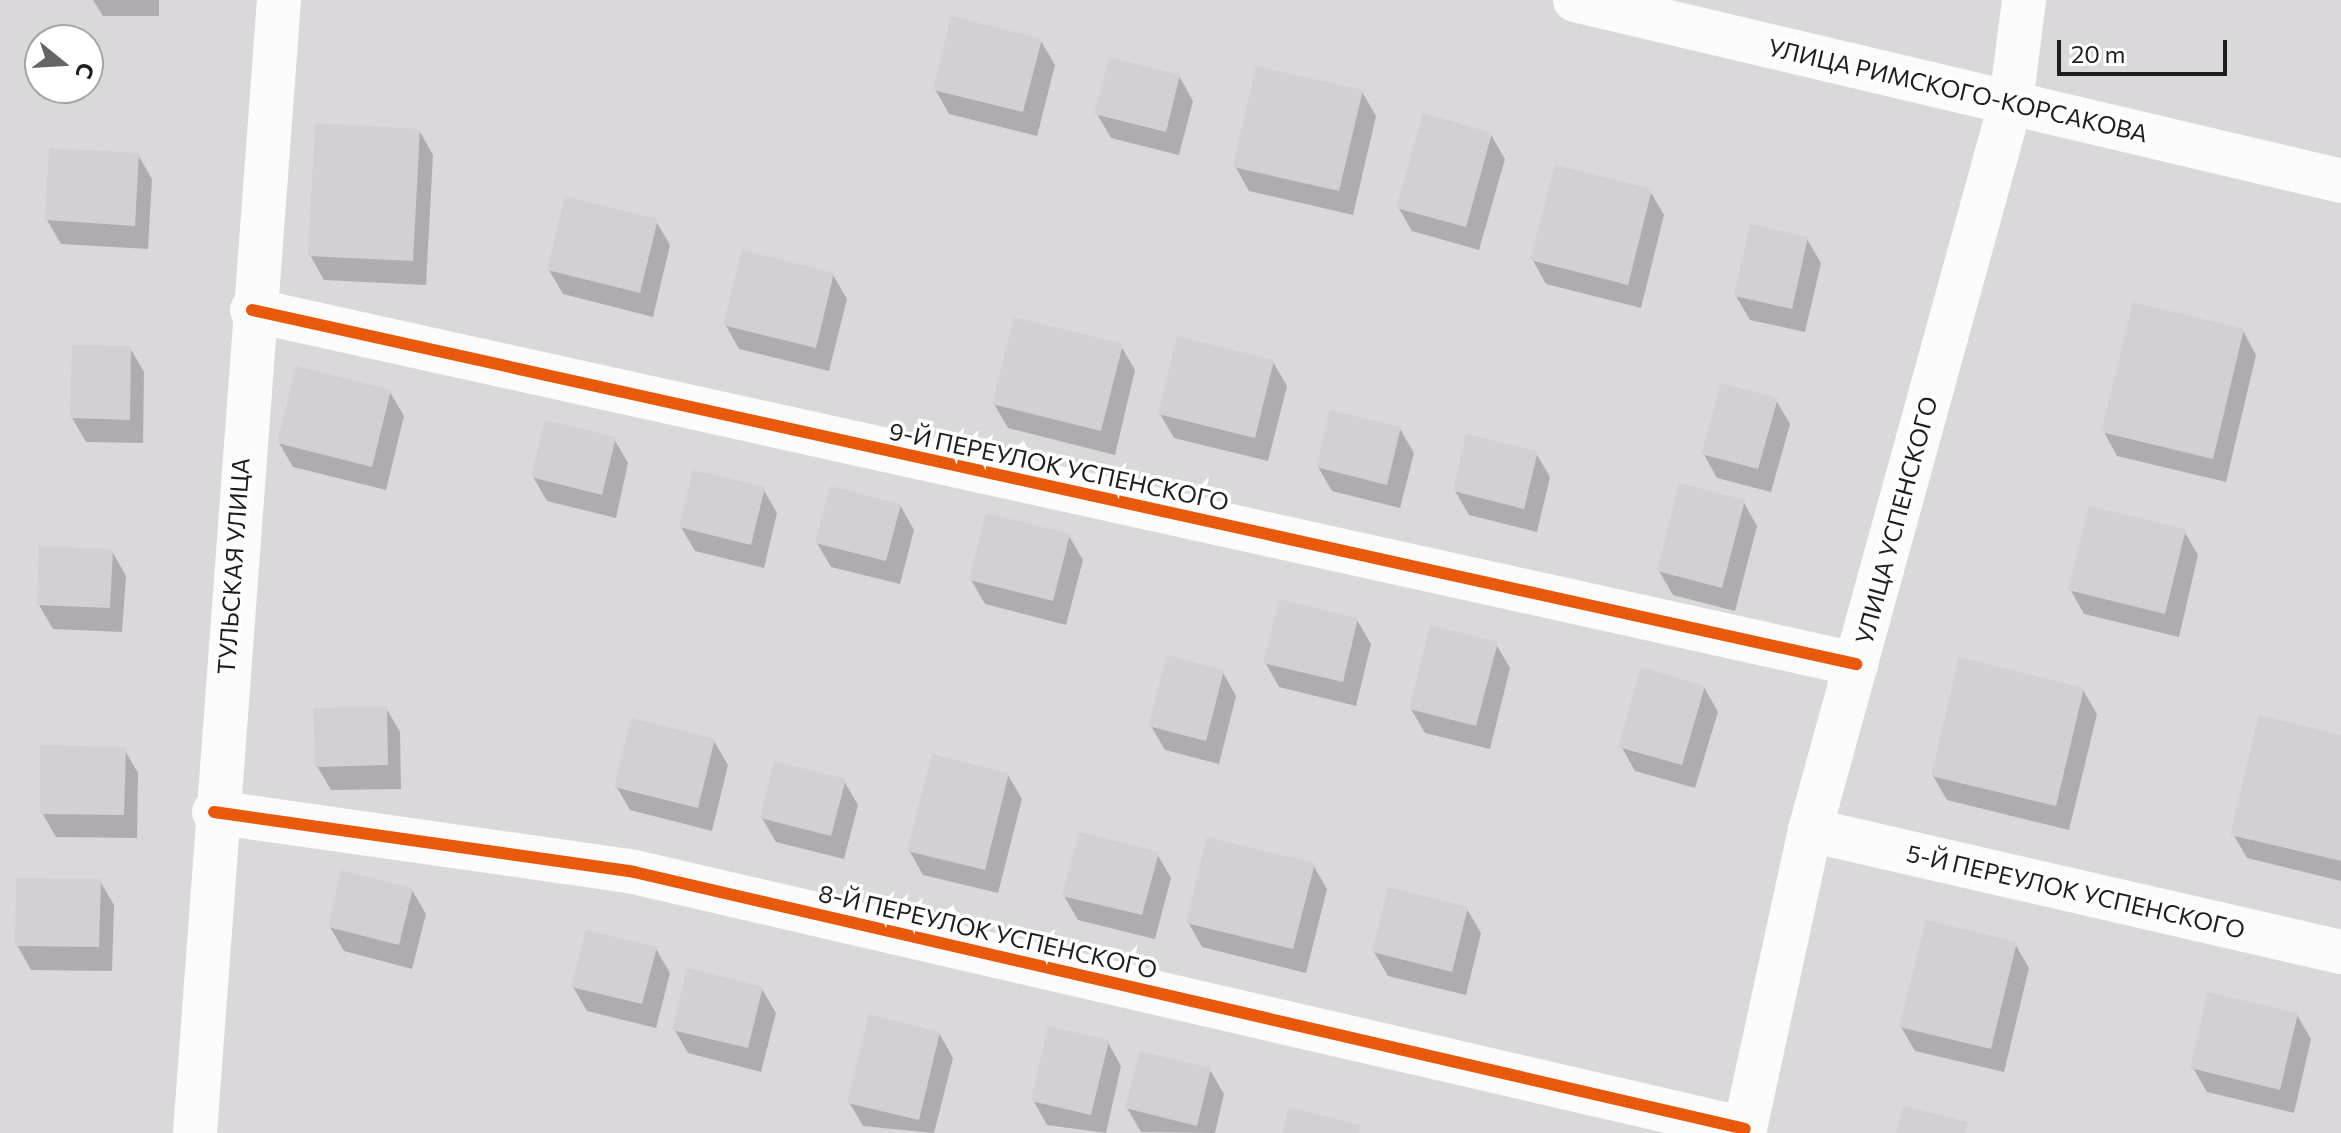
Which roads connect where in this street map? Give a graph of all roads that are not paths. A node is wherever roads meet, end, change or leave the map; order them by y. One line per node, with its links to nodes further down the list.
1 (279, 0): 6 (street, ТУЛЬСКАЯ УЛИЦА)
2 (1575, 0): 4 (street, УЛИЦА РИМСКОГО-КОРСАКОВА)
3 (2024, 0): 4 (street, УЛИЦА УСПЕНСКОГО)
4 (2011, 102): 5 (street, УЛИЦА РИМСКОГО-КОРСАКОВА); 7 (street, УЛИЦА УСПЕНСКОГО)
5 (2341, 181)
6 (252, 310): 7 (street, 9-Й ПЕРЕУЛОК УСПЕНСКОГО); 8 (street, ТУЛЬСКАЯ УЛИЦА)
7 (1856, 664): 9 (street, УЛИЦА УСПЕНСКОГО)
8 (214, 812): 11 (street, 8-Й ПЕРЕУЛОК УСПЕНСКОГО); 12 (street, ТУЛЬСКАЯ УЛИЦА)
9 (1810, 830): 10 (street, 5-Й ПЕРЕУЛОК УСПЕНСКОГО); 11 (street, УЛИЦА УСПЕНСКОГО)
10 (2341, 952)
11 (1745, 1131)
12 (195, 1133)

